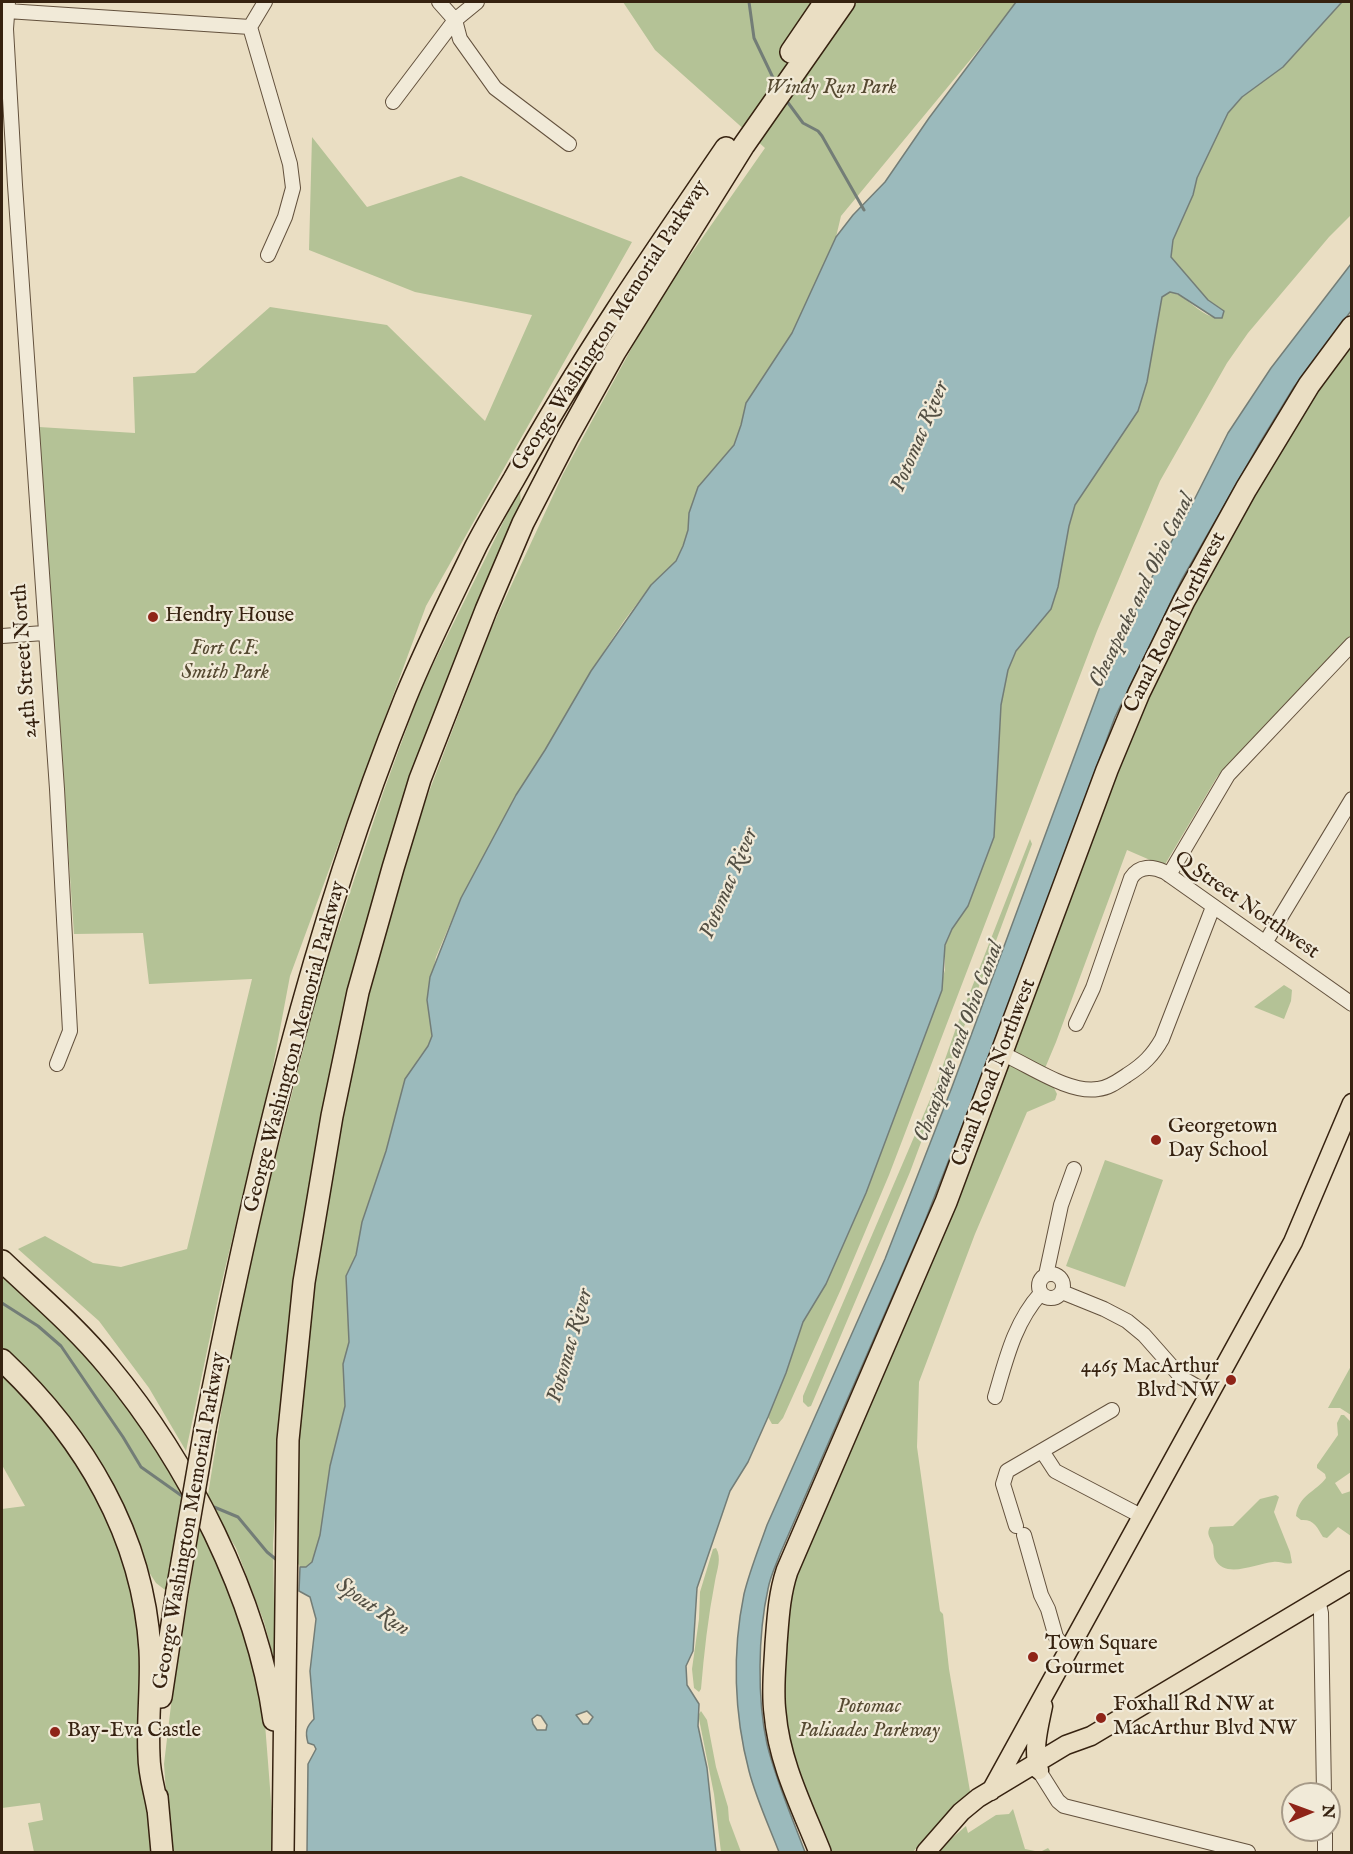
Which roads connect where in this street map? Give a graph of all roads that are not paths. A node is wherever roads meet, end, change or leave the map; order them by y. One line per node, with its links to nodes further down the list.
1 (266, 2): 7 (street)
2 (439, 2): 6 (street)
3 (477, 2): 6 (street)
4 (836, 4): 9 (highway, George Washington Memorial Parkway)
5 (7, 6): 7 (street); 11 (street, 24th Street North)
6 (455, 20): 8 (street); 10 (street)
7 (250, 27): 12 (street)
8 (393, 102)
9 (738, 142): 47 (highway, George Washington Memorial Parkway); 48 (highway, George Washington Memorial Parkway, bridge)
10 (569, 144)
11 (8, 185): 14 (street, 24th Street North)
12 (268, 255)
13 (1352, 327): 23 (highway, Canal Road Northwest)
14 (44, 633): 15 (street); 24 (street, 24th Street North)
15 (2, 636)
16 (1352, 644): 18 (street)
17 (1352, 799): 20 (street)
18 (1169, 875): 19 (street, Q Street Northwest); 22 (street, Q Street Northwest)
19 (1213, 907): 20 (street, Q Street Northwest); 23 (street)
20 (1265, 943): 21 (street, Q Street Northwest)
21 (1352, 1004)
22 (1076, 1024)
23 (1002, 1054): 52 (highway, Canal Road Northwest)
24 (57, 1064)
25 (1351, 1107): 32 (main road)
26 (1074, 1169): 28 (street)
27 (2, 1261): 47 (highway)
28 (1046, 1275): 29 (street); 30 (street)
29 (1062, 1292): 30 (street); 32 (street)
30 (1041, 1293): 33 (street)
31 (2, 1360): 48 (highway)
32 (1210, 1395): 36 (main road)
33 (995, 1397)
34 (1112, 1410): 35 (street)
35 (1042, 1451): 36 (street); 39 (street)
36 (1143, 1517): 39 (main road)
37 (1352, 1580): 38 (main road)
38 (1318, 1600): 42 (main road); 45 (street)
39 (1068, 1653): 40 (main road)
40 (1045, 1695): 41 (main road); 46 (main road)
41 (1040, 1724): 43 (main road); 44 (main road)
42 (1091, 1736): 43 (main road); 44 (main road)
43 (1066, 1745): 44 (main road)
44 (1039, 1768): 46 (main road); 49 (main road); 54 (street)
45 (1324, 1782)
46 (992, 1791): 49 (main road)
47 (282, 1792): 51 (highway, George Washington Memorial Parkway)
48 (158, 1810): 50 (highway, George Washington Memorial Parkway)
49 (940, 1835): 53 (main road)
50 (162, 1852)
51 (283, 1852)
52 (820, 1852)
53 (926, 1852)
54 (1248, 1852)

